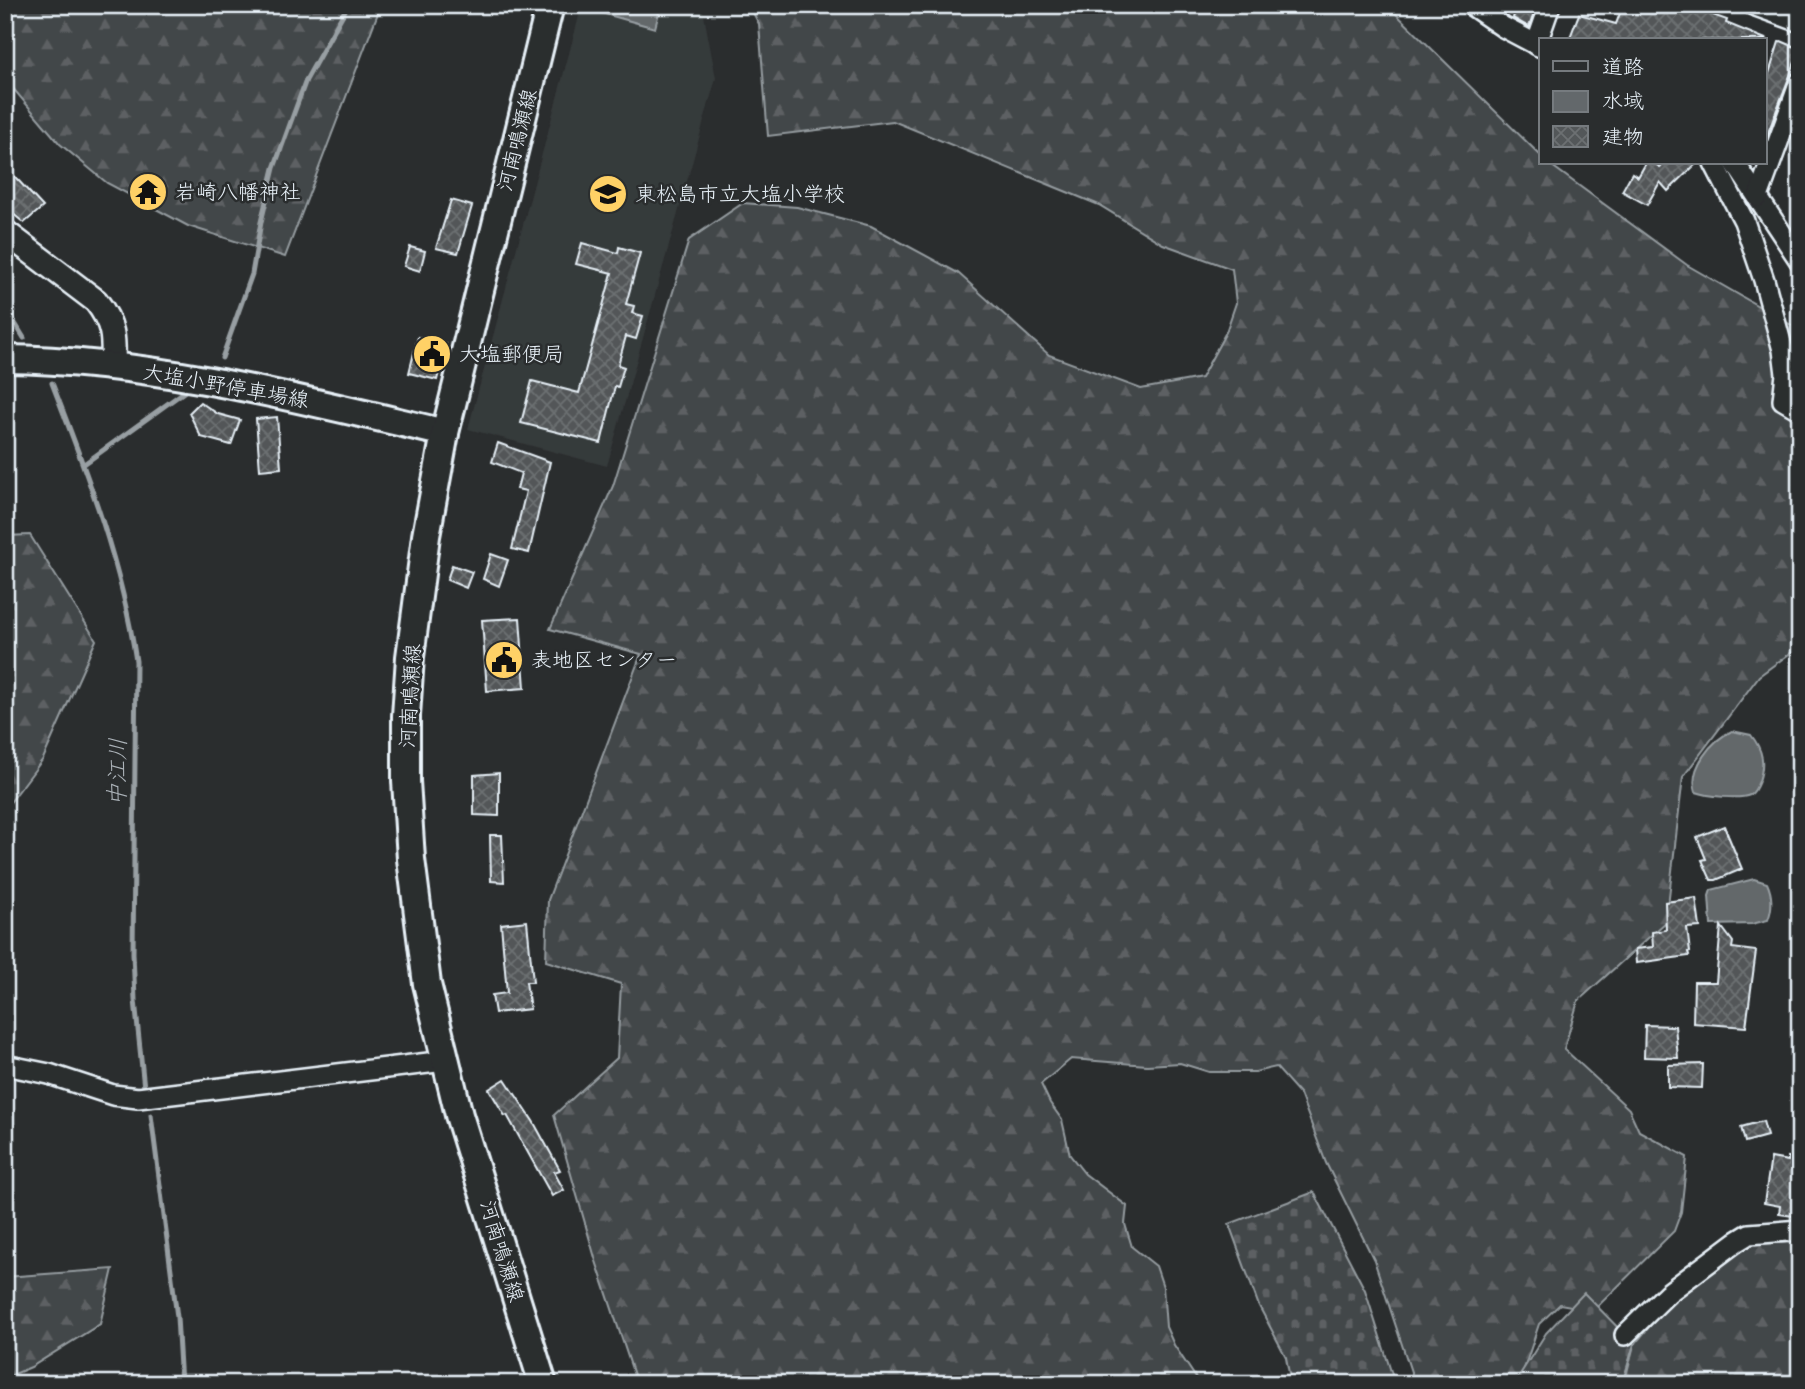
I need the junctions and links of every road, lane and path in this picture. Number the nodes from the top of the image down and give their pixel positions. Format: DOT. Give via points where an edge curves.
graph roads {
  1 [pos="550,5"];
  2 [pos="1471,5"];
  3 [pos="1550,5"];
  4 [pos="1754,5"];
  5 [pos="1800,22"];
  6 [pos="1541,38"];
  7 [pos="1539,46"];
  8 [pos="1800,82"];
  9 [pos="1715,164"];
  10 [pos="1736,164"];
  11 [pos="1758,197"];
  12 [pos="5,232"];
  13 [pos="1800,261"];
  14 [pos="5,359"];
  15 [pos="113,366"];
  16 [pos="1800,410"];
  17 [pos="444,433"];
  18 [pos="445,1061"];
  19 [pos="5,1065"];
  20 [pos="1800,1230"];
  21 [pos="1625,1335"];
  22 [pos="544,1384"];
  1 -- 17 [label="main road, 河南鳴瀬線"];
  2 -- 7 [label="street"];
  3 -- 6 [label="street"];
  4 -- 5 [label="street"];
  8 -- 11 [label="street"];
  9 -- 16 [label="street" via="1744,220 1764,279 1783,350 1783,400"];
  10 -- 11 [label="street"];
  11 -- 13 [label="street"];
  12 -- 15 [label="street" via="96,301 114,336"];
  14 -- 15 [label="main road, 大塩小野停車場線"];
  15 -- 17 [label="main road, 大塩小野停車場線" via="255,388"];
  17 -- 18 [label="main road, 河南鳴瀬線" via="410,657 406,781 427,984"];
  18 -- 19 [label="street" via="138,1098"];
  18 -- 22 [label="main road, 河南鳴瀬線"];
  20 -- 21 [label="street" via="1749,1234 1668,1293"];
}
